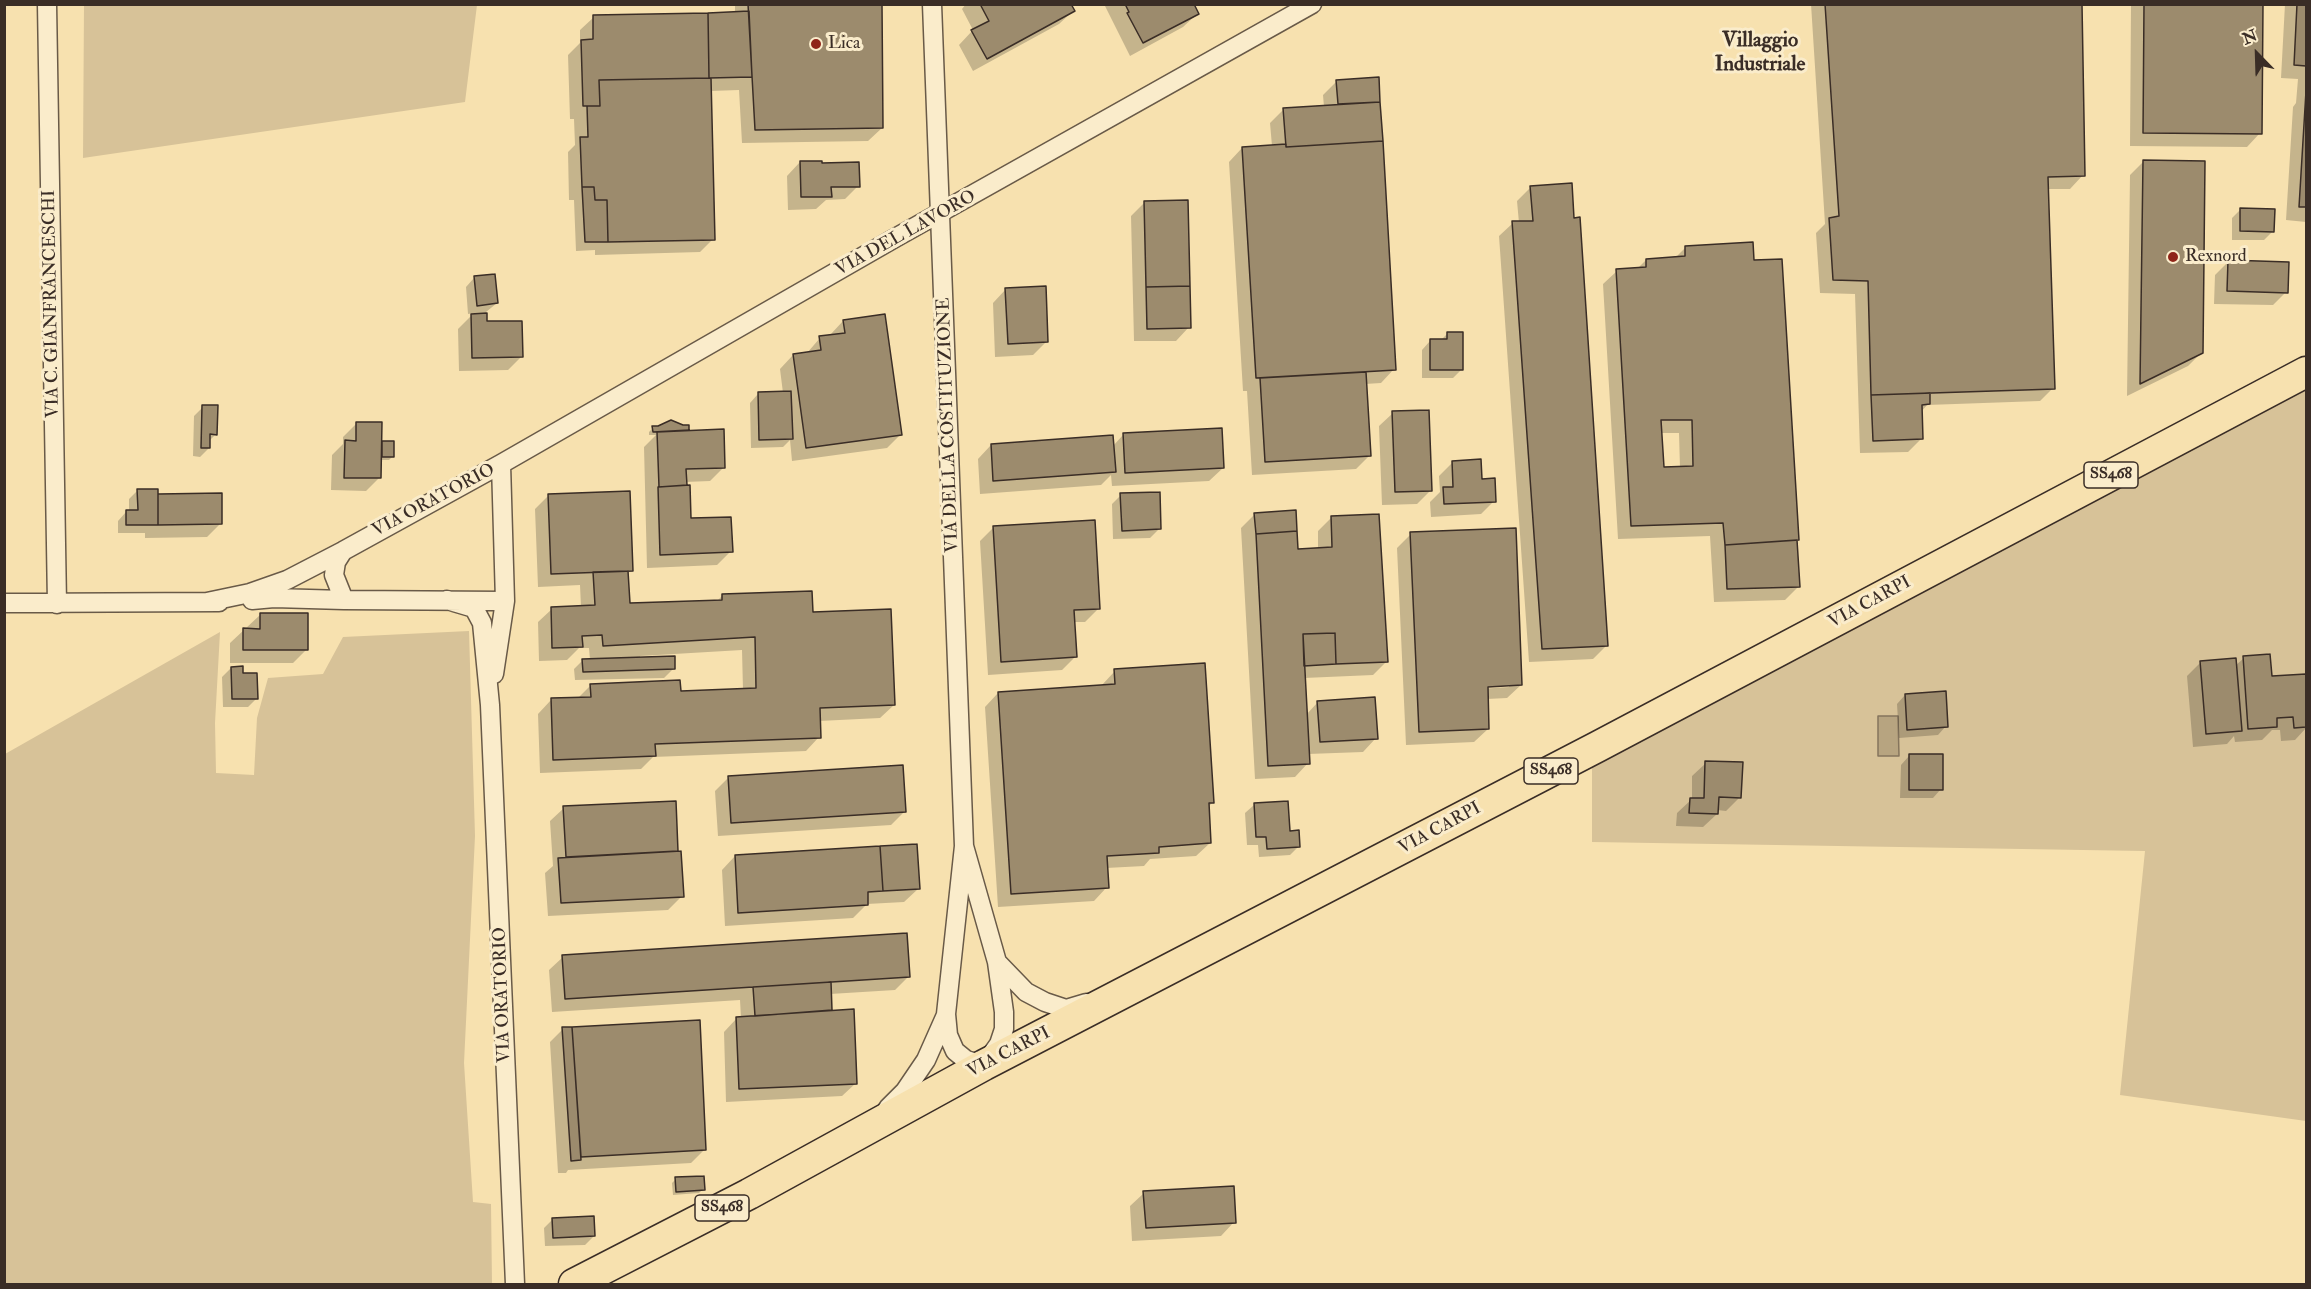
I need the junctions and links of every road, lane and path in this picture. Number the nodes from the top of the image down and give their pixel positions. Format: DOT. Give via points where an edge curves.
graph roads {
  1 [pos="47,4"];
  2 [pos="932,4"];
  3 [pos="1312,4"];
  4 [pos="941,214"];
  5 [pos="2307,372"];
  6 [pos="501,464"];
  7 [pos="343,551"];
  8 [pos="344,600"];
  9 [pos="447,600"];
  10 [pos="505,601"];
  11 [pos="207,602"];
  12 [pos="4,603"];
  13 [pos="57,604"];
  14 [pos="490,705"];
  15 [pos="964,846"];
  16 [pos="997,962"];
  17 [pos="1133,989"];
  18 [pos="946,1014"];
  19 [pos="984,1065"];
  20 [pos="869,1126"];
  21 [pos="515,1284"];
  22 [pos="574,1284"];
  1 -- 13 [label="street, VIA C. GIANFRANCESCHI"];
  2 -- 4 [label="street, VIA DELLA COSTITUZIONE"];
  3 -- 4 [label="street, VIA DEL LAVORO"];
  4 -- 6 [label="street, VIA DEL LAVORO"];
  4 -- 15 [label="street, VIA DELLA COSTITUZIONE"];
  5 -- 17 [label="main road, VIA CARPI / SS468"];
  6 -- 7 [label="street, VIA ORATORIO"];
  6 -- 10 [label="street, VIA ORATORIO"];
  7 -- 8 [label="street" via="336,561 334,575"];
  7 -- 11 [label="street, VIA ORATORIO" via="277,584"];
  8 -- 9 [label="street, VIA ORATORIO"];
  8 -- 11 [label="street, VIA ORATORIO" via="274,598"];
  9 -- 10 [label="street, VIA ORATORIO"];
  9 -- 14 [label="street, VIA ORATORIO" via="474,608 482,623"];
  10 -- 14 [label="street, VIA ORATORIO"];
  11 -- 13 [label="street, VIA ORATORIO"];
  12 -- 13 [label="street, VIA ORATORIO"];
  14 -- 21 [label="street, VIA ORATORIO"];
  15 -- 16 [label="street, VIA DELLA COSTITUZIONE"];
  15 -- 18 [label="street, VIA DELLA COSTITUZIONE"];
  16 -- 17 [label="street, VIA DELLA COSTITUZIONE" via="1026,992 1055,1007 1066,1009"];
  16 -- 19 [label="street, VIA DELLA COSTITUZIONE" via="1004,1029"];
  17 -- 19 [label="main road, VIA CARPI / SS468"];
  18 -- 19 [label="street, VIA DELLA COSTITUZIONE" via="948,1035 955,1051 966,1060"];
  18 -- 20 [label="street, VIA DELLA COSTITUZIONE" via="926,1060 905,1091"];
  19 -- 20 [label="main road, VIA CARPI / SS468"];
  20 -- 22 [label="main road, VIA CARPI / SS468" via="749,1194"];
}
